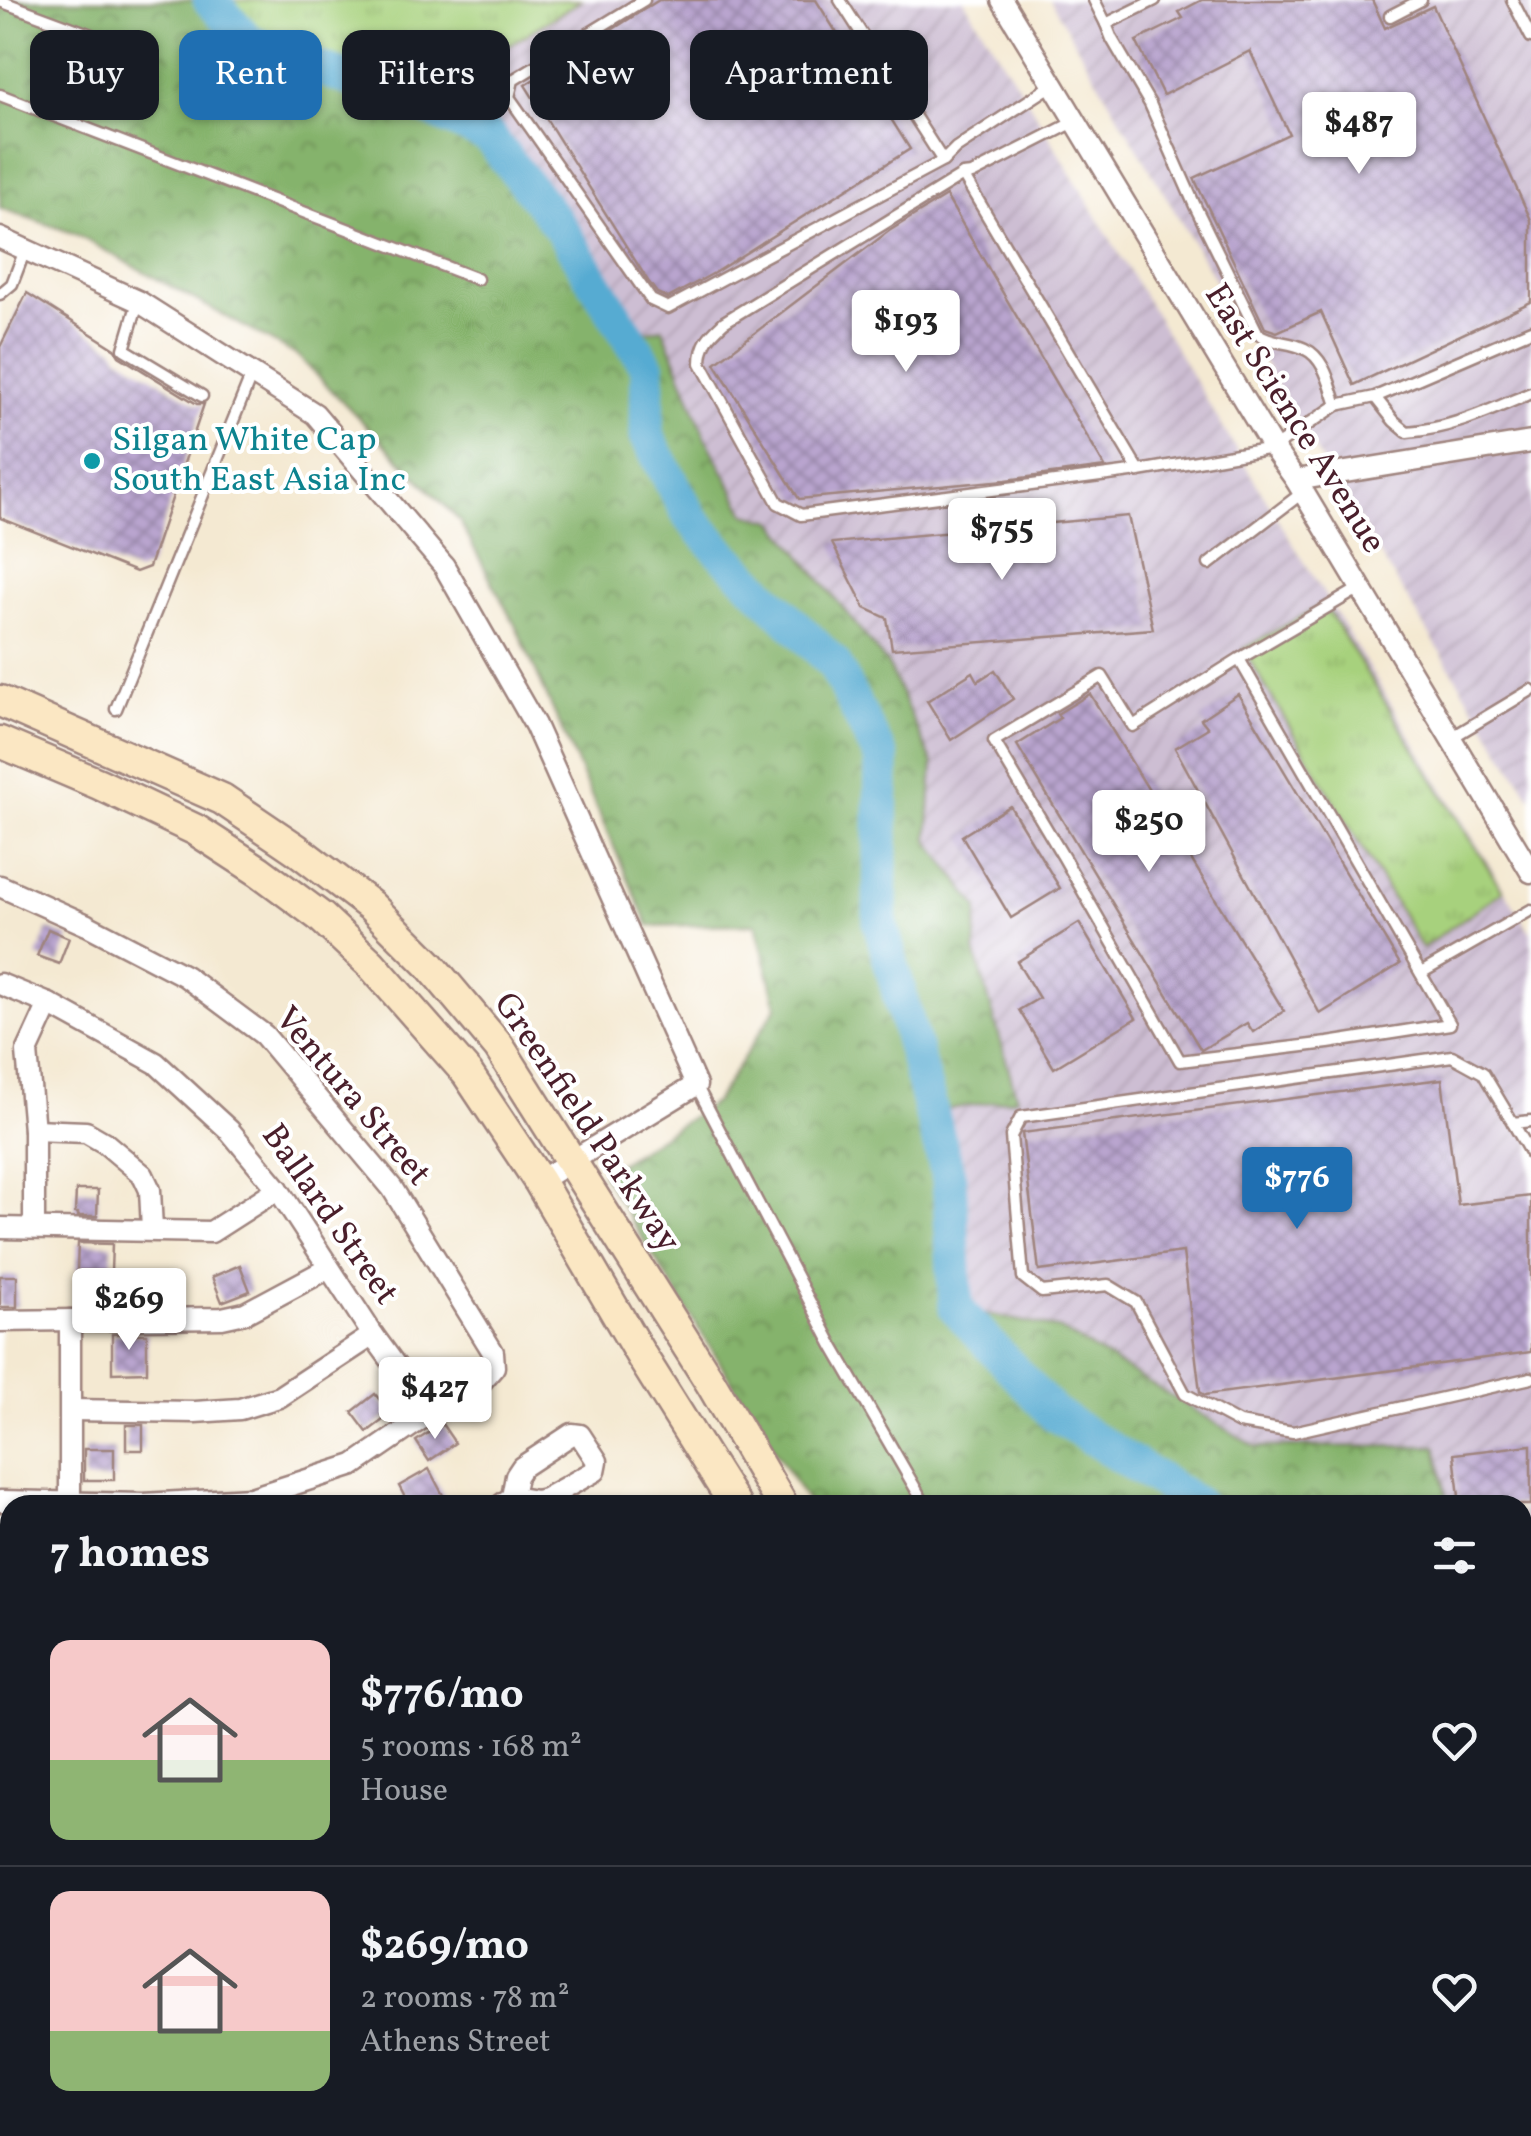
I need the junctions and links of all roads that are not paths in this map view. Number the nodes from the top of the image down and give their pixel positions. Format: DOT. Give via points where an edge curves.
graph roads {
  1 [pos="644,0"];
  2 [pos="840,0"];
  3 [pos="1002,0"];
  4 [pos="1094,0"];
  5 [pos="1155,0"];
  6 [pos="1421,0"];
  7 [pos="1512,0"];
  8 [pos="0,1"];
  9 [pos="1390,16"];
  10 [pos="1106,24"];
  11 [pos="78,30"];
  12 [pos="1531,37"];
  13 [pos="1054,84"];
  14 [pos="0,95"];
  15 [pos="1074,122"];
  16 [pos="943,162"];
  17 [pos="963,175"];
  18 [pos="0,238"];
  19 [pos="26,250"];
  20 [pos="477,279"];
  21 [pos="0,294"];
  22 [pos="138,302"];
  23 [pos="1531,330"];
  24 [pos="252,374"];
  25 [pos="1530,393"];
  26 [pos="202,396"];
  27 [pos="1375,398"];
  28 [pos="1337,405"];
  29 [pos="1531,442"];
  30 [pos="1273,448"];
  31 [pos="1139,471"];
  32 [pos="1299,486"];
  33 [pos="1209,564"];
  34 [pos="1360,588"];
  35 [pos="1239,659"];
  36 [pos="1531,690"];
  37 [pos="0,701"];
  38 [pos="116,709"];
  39 [pos="1451,738"];
  40 [pos="0,742"];
  41 [pos="1531,872"];
  42 [pos="0,886"];
  43 [pos="1531,910"];
  44 [pos="1420,972"];
  45 [pos="0,984"];
  46 [pos="49,1004"];
  47 [pos="696,1085"];
  48 [pos="1531,1121"];
  49 [pos="1513,1123"];
  50 [pos="34,1130"];
  51 [pos="1531,1154"];
  52 [pos="571,1162"];
  53 [pos="539,1181"];
  54 [pos="278,1189"];
  55 [pos="34,1227"];
  56 [pos="0,1228"];
  57 [pos="152,1229"];
  58 [pos="330,1268"];
  59 [pos="0,1320"];
  60 [pos="70,1320"];
  61 [pos="374,1335"];
  62 [pos="1531,1378"];
  63 [pos="71,1410"];
  64 [pos="430,1413"];
  65 [pos="70,1495"];
  66 [pos="260,1495"];
  67 [pos="729,1495"];
  68 [pos="776,1495"];
  69 [pos="919,1495"];
  1 -- 16 [label="lane" via="514,80 509,97 651,300 668,308"];
  2 -- 16 [label="lane"];
  3 -- 13 [label="street, East Science Avenue"];
  4 -- 10 [label="lane"];
  5 -- 10 [label="lane"];
  6 -- 9 [label="lane"];
  7 -- 12 [label="lane"];
  8 -- 11 [label="lane"];
  10 -- 28 [label="lane" via="1258,334 1320,360"];
  13 -- 15 [label="street, East Science Avenue"];
  13 -- 16 [label="lane"];
  14 -- 20 [label="lane"];
  15 -- 17 [label="lane"];
  15 -- 30 [label="street, East Science Avenue"];
  17 -- 31 [label="lane"];
  17 -- 31 [label="lane" via="708,336 701,363 778,503 801,515"];
  18 -- 19 [label="street"];
  19 -- 21 [label="lane" via="12,284"];
  19 -- 22 [label="street"];
  22 -- 24 [label="street"];
  22 -- 26 [label="lane" via="124,349"];
  23 -- 27 [label="lane"];
  24 -- 38 [label="lane"];
  24 -- 47 [label="street" via="315,414 444,566 534,725"];
  25 -- 27 [label="lane" via="1452,425 1407,432"];
  27 -- 28 [label="lane"];
  28 -- 30 [label="lane"];
  29 -- 32 [label="street"];
  30 -- 31 [label="lane"];
  30 -- 32 [label="street, East Science Avenue"];
  32 -- 33 [label="lane"];
  32 -- 34 [label="street, East Science Avenue"];
  34 -- 35 [label="lane"];
  34 -- 39 [label="street, East Science Avenue"];
  35 -- 44 [label="lane"];
  35 -- 44 [label="lane" via="1133,726 1102,676 994,741 1180,1061 1450,1024"];
  36 -- 39 [label="lane"];
  37 -- 52 [label="main road, Greenfield Parkway" via="222,799 371,906 499,1047"];
  39 -- 41 [label="street, East Science Avenue"];
  40 -- 53 [label="main road, Greenfield Parkway" via="196,830 321,917 468,1073"];
  42 -- 64 [label="street, Ventura Street" via="185,976 264,1035 335,1117 392,1188 494,1352 494,1367 480,1383"];
  43 -- 44 [label="lane"];
  45 -- 46 [label="street, Ballard Street"];
  46 -- 50 [label="street" via="26,1052"];
  46 -- 54 [label="street, Ballard Street" via="156,1064 229,1130"];
  47 -- 52 [label="street"];
  47 -- 69 [label="lane"];
  48 -- 49 [label="lane"];
  49 -- 51 [label="lane"];
  49 -- 62 [label="lane" via="1483,1073 1452,1056 1021,1117 1011,1136 1024,1277 1042,1292 1108,1285 1136,1302 1186,1394 1239,1423 1293,1432"];
  50 -- 55 [label="street"];
  50 -- 57 [label="street" via="86,1132 105,1142 143,1174"];
  52 -- 53 [label="street"];
  52 -- 68 [label="main road, Greenfield Parkway"];
  53 -- 67 [label="main road, Greenfield Parkway"];
  54 -- 57 [label="street" via="211,1232"];
  54 -- 58 [label="street, Ballard Street"];
  55 -- 56 [label="street"];
  55 -- 57 [label="street"];
  58 -- 60 [label="street" via="245,1313 222,1318"];
  58 -- 61 [label="street, Ballard Street"];
  59 -- 60 [label="street"];
  60 -- 63 [label="street"];
  61 -- 63 [label="street" via="279,1398 240,1410"];
  61 -- 64 [label="street, Ballard Street"];
  63 -- 65 [label="street"];
  64 -- 66 [label="street" via="354,1464"];
}
